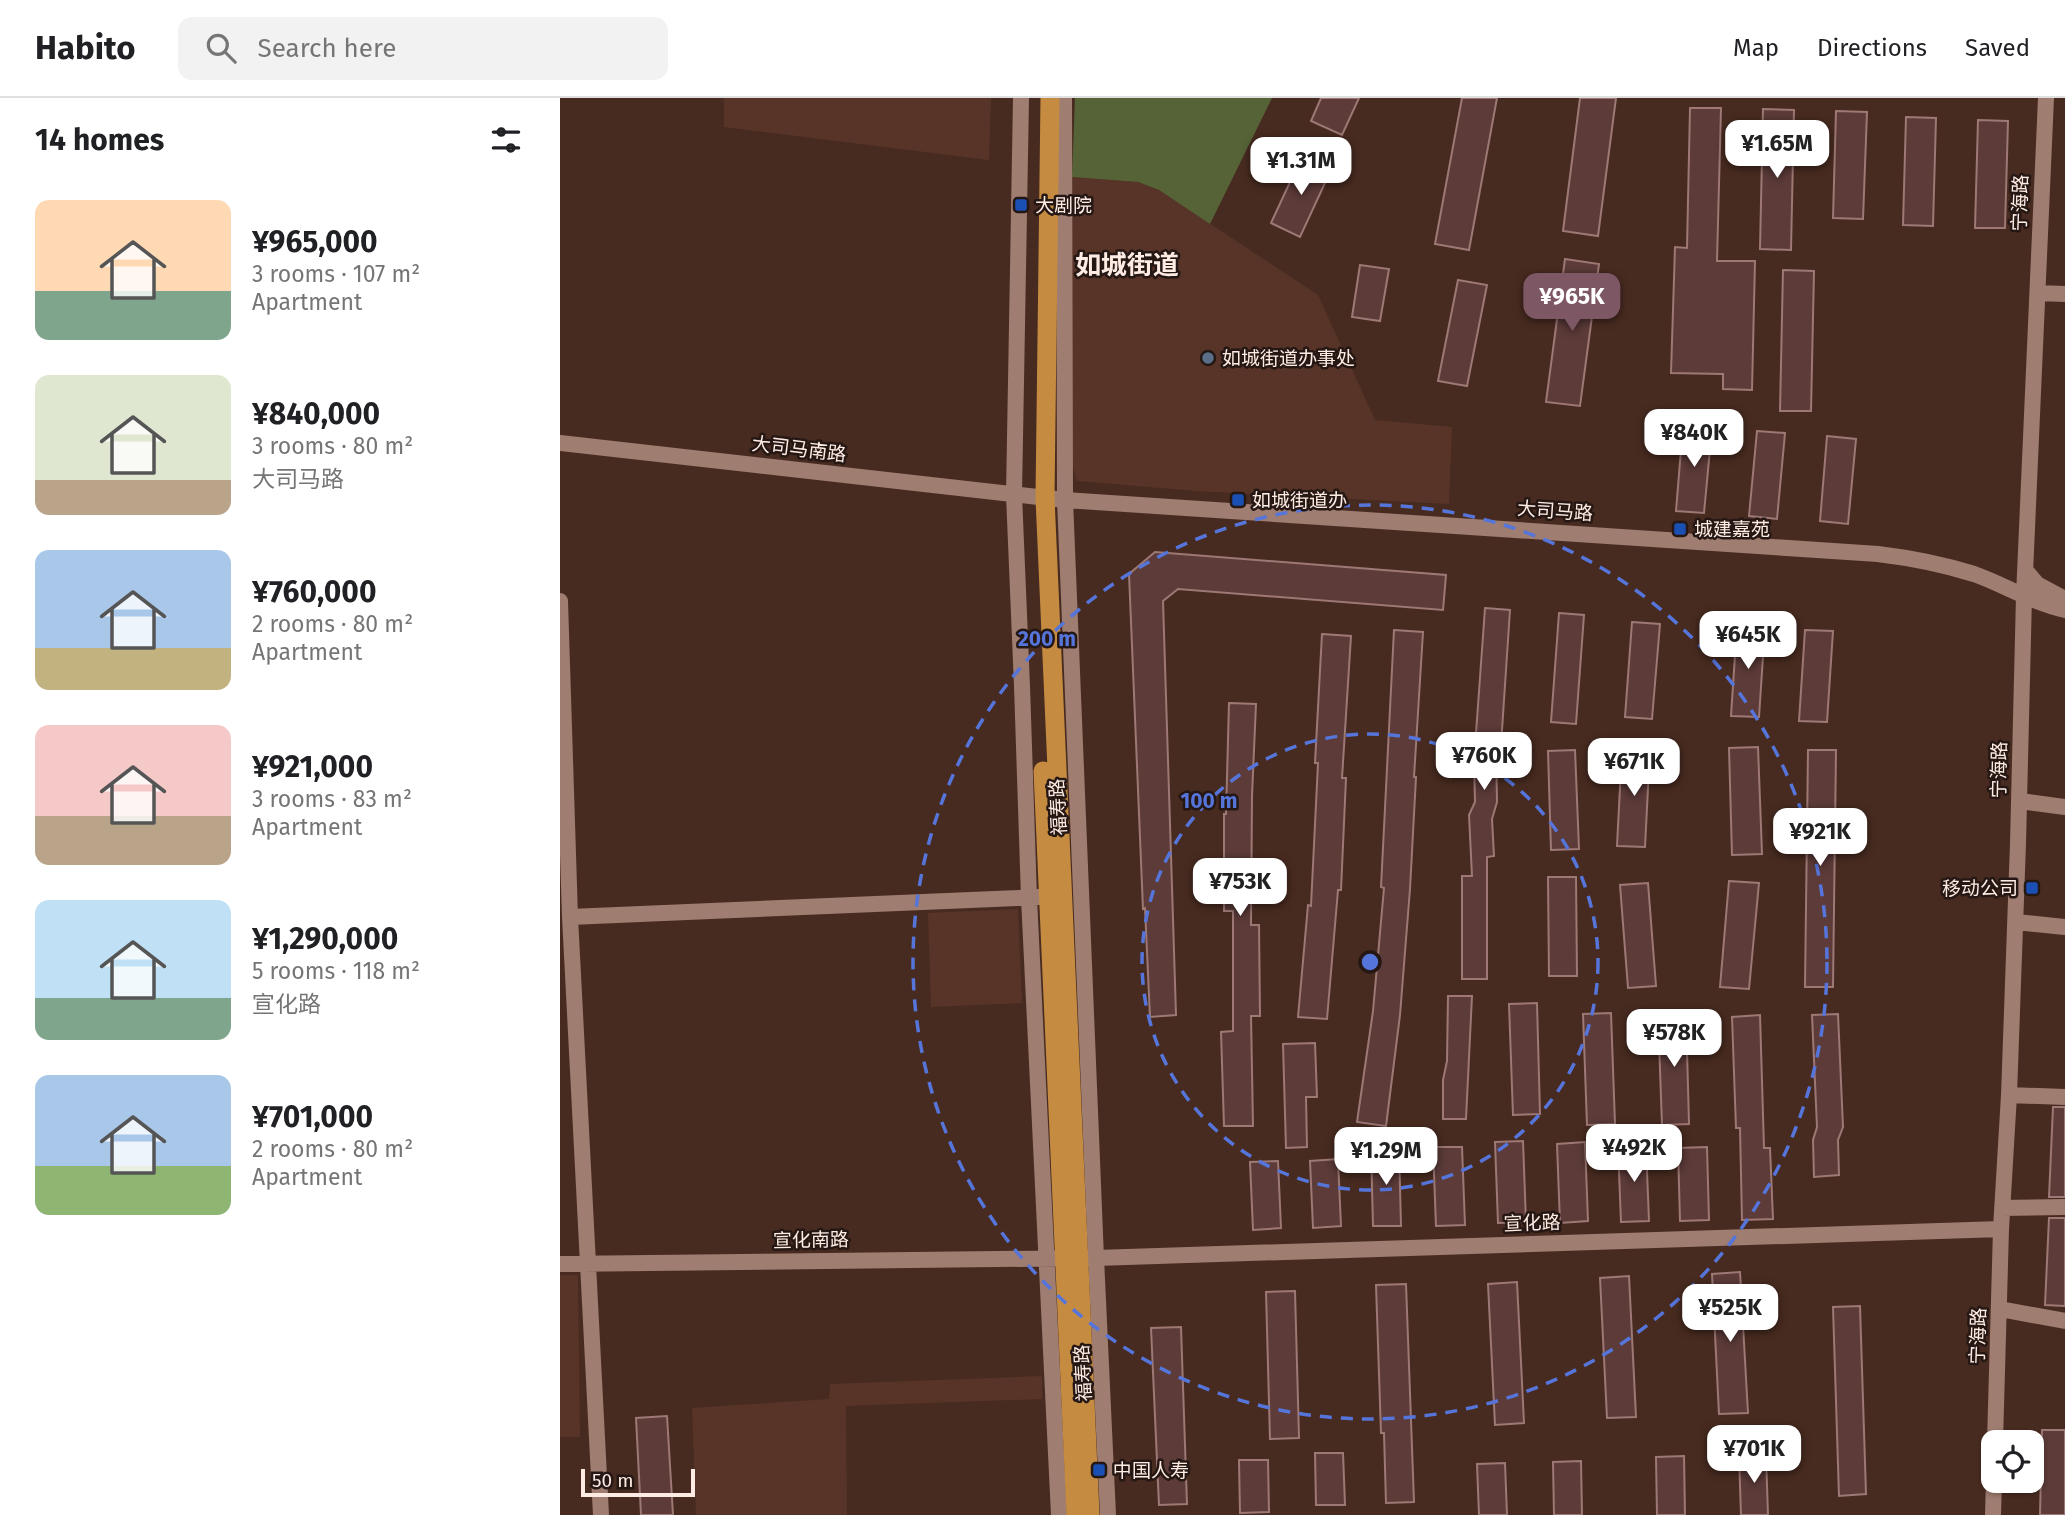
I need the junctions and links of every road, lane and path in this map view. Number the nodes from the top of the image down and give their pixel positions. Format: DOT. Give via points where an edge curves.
graph roads {
  1 [pos="1021,98"];
  2 [pos="1037,98"];
  3 [pos="1050,98"];
  4 [pos="1064,98"];
  5 [pos="2046,98"];
  6 [pos="2038,293"];
  7 [pos="2065,294"];
  8 [pos="560,443"];
  9 [pos="1030,496"];
  10 [pos="1065,500"];
  11 [pos="2026,571"];
  12 [pos="2024,596"];
  13 [pos="2065,599"];
  14 [pos="560,601"];
  15 [pos="2065,610"];
  16 [pos="2020,801"];
  17 [pos="2065,807"];
  18 [pos="1039,897"];
  19 [pos="570,917"];
  20 [pos="2015,922"];
  21 [pos="2065,927"];
  22 [pos="2009,1095"];
  23 [pos="2065,1097"];
  24 [pos="2003,1208"];
  25 [pos="2065,1208"];
  26 [pos="2001,1229"];
  27 [pos="1071,1258"];
  28 [pos="587,1264"];
  29 [pos="560,1265"];
  30 [pos="2000,1310"];
  31 [pos="2065,1321"];
  32 [pos="1995,1430"];
  33 [pos="1994,1493"];
  34 [pos="601,1515"];
  35 [pos="1059,1515"];
  36 [pos="1076,1515"];
  37 [pos="1090,1515"];
  38 [pos="1108,1515"];
  39 [pos="1993,1515"];
  1 -- 9 [label="street"];
  2 -- 9 [label="main road, 福寿路"];
  3 -- 9 [label="main road, 福寿路"];
  4 -- 10 [label="street"];
  5 -- 6 [label="street, 宁海路"];
  6 -- 7 [label="street"];
  6 -- 11 [label="street, 宁海路"];
  8 -- 9 [label="street, 大司马南路"];
  9 -- 10 [label="street, 大司马路"];
  9 -- 18 [label="main road, 福寿路"];
  9 -- 27 [label="main road, 福寿路"];
  10 -- 12 [label="street, 大司马路" via="1878,554 1925,560"];
  10 -- 27 [label="street"];
  11 -- 12 [label="street, 宁海路"];
  11 -- 13 [label="street" via="2037,584"];
  12 -- 15 [label="street, 大司马路"];
  12 -- 16 [label="street, 宁海路"];
  14 -- 19 [label="street"];
  16 -- 17 [label="street"];
  16 -- 20 [label="street, 宁海路"];
  18 -- 19 [label="street"];
  18 -- 27 [label="main road, 福寿路"];
  19 -- 28 [label="street"];
  20 -- 21 [label="street"];
  20 -- 22 [label="street, 宁海路"];
  22 -- 23 [label="street"];
  22 -- 24 [label="street, 宁海路"];
  24 -- 25 [label="street"];
  24 -- 26 [label="street, 宁海路"];
  26 -- 27 [label="street, 宣化路"];
  26 -- 30 [label="street, 宁海路"];
  27 -- 28 [label="street, 宣化南路"];
  27 -- 35 [label="street"];
  27 -- 36 [label="main road, 福寿路"];
  27 -- 37 [label="main road, 福寿路"];
  27 -- 38 [label="street"];
  28 -- 29 [label="street, 宣化南路"];
  28 -- 34 [label="street"];
  30 -- 31 [label="street"];
  30 -- 32 [label="street, 宁海路"];
  33 -- 39 [label="street"];
}
